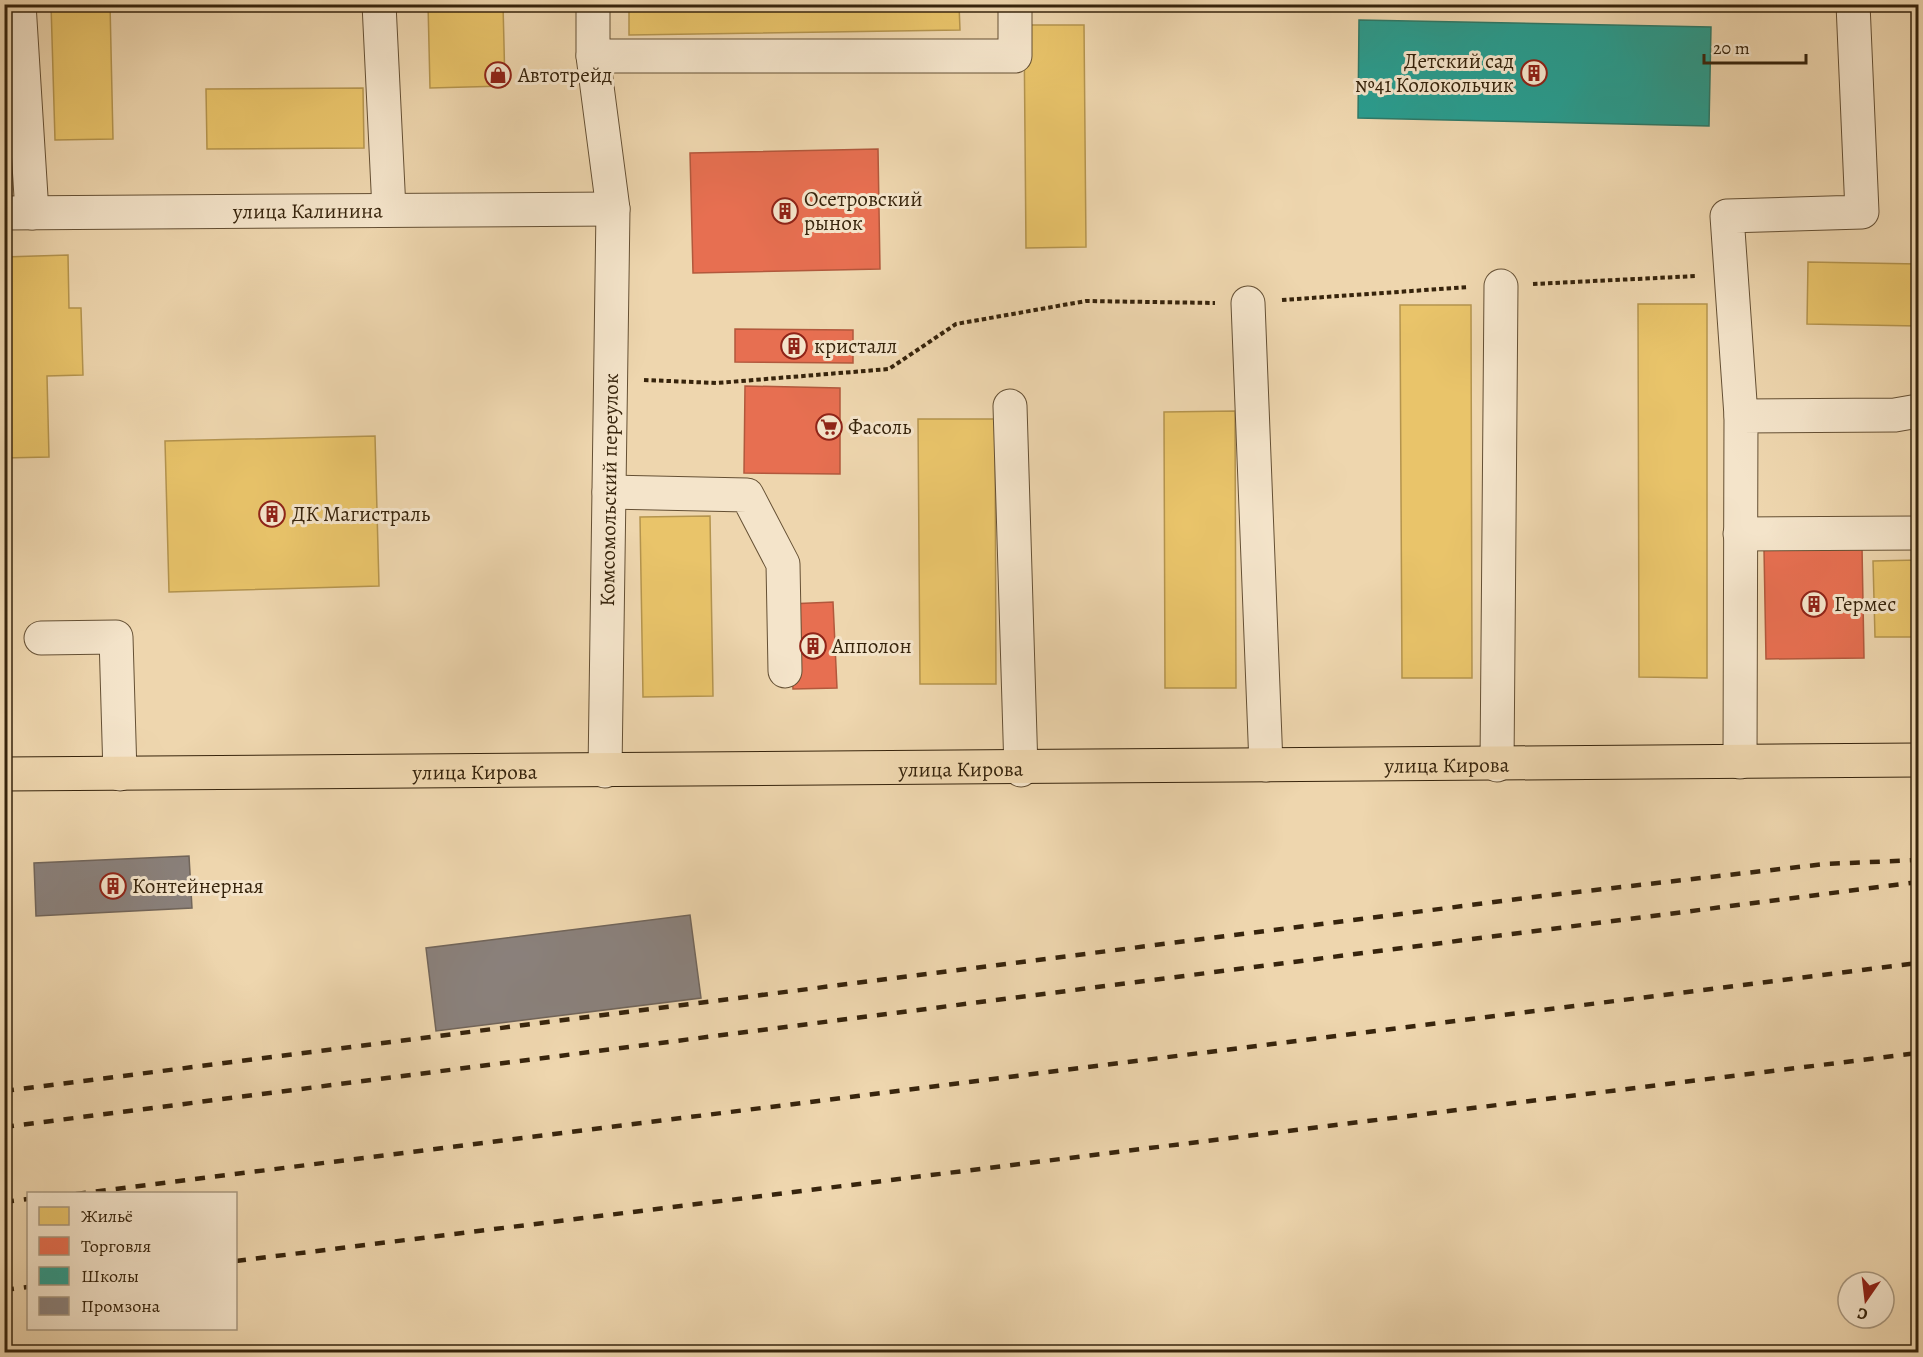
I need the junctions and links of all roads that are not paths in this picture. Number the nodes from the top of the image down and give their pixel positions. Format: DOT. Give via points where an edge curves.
graph roads {
  1 [pos="379,4"];
  2 [pos="593,4"];
  3 [pos="1014,4"];
  4 [pos="1853,4"];
  5 [pos="14,6"];
  6 [pos="593,56"];
  7 [pos="613,209"];
  8 [pos="389,210"];
  9 [pos="18,213"];
  10 [pos="1501,286"];
  11 [pos="1248,303"];
  12 [pos="1010,406"];
  13 [pos="1918,411"];
  14 [pos="1741,416"];
  15 [pos="609,492"];
  16 [pos="1918,533"];
  17 [pos="1740,534"];
  18 [pos="41,638"];
  19 [pos="785,670"];
  20 [pos="1918,760"];
  21 [pos="1740,762"];
  22 [pos="1266,765"];
  23 [pos="1497,765"];
  24 [pos="1021,770"];
  25 [pos="605,771"];
  26 [pos="4,774"];
  27 [pos="120,774"];
  1 -- 8 [label="street"];
  2 -- 6 [label="street, Комсомольский переулок"];
  3 -- 6 [label="street" via="1015,56"];
  4 -- 14 [label="street" via="1862,212 1727,216"];
  5 -- 9 [label="street"];
  6 -- 7 [label="street, Комсомольский переулок"];
  7 -- 8 [label="street, улица Калинина"];
  7 -- 15 [label="street, Комсомольский переулок"];
  8 -- 9 [label="street, улица Калинина"];
  10 -- 23 [label="street"];
  11 -- 22 [label="street"];
  12 -- 24 [label="street"];
  13 -- 14 [label="street" via="1894,415"];
  14 -- 17 [label="street"];
  15 -- 19 [label="street" via="747,495 783,564"];
  15 -- 25 [label="street, Комсомольский переулок"];
  16 -- 17 [label="street"];
  17 -- 21 [label="street"];
  18 -- 27 [label="street" via="116,636"];
  20 -- 21 [label="main road, улица Кирова"];
  21 -- 23 [label="main road, улица Кирова"];
  22 -- 23 [label="main road, улица Кирова"];
  22 -- 24 [label="main road, улица Кирова"];
  24 -- 25 [label="main road, улица Кирова"];
  25 -- 27 [label="main road, улица Кирова"];
  26 -- 27 [label="main road, улица Кирова"];
}
